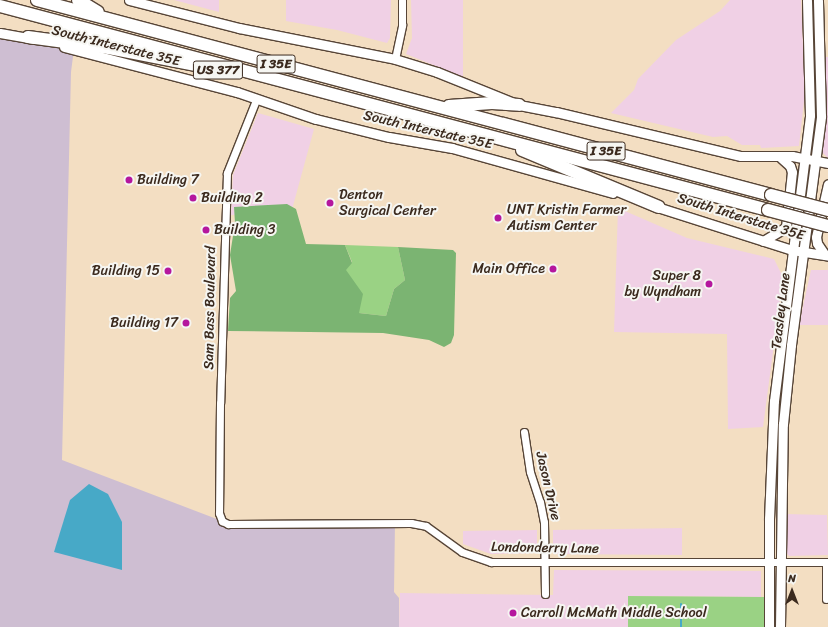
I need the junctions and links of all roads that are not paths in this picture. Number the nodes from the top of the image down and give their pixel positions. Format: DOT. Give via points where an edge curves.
graph roads {
  1 [pos="37,0"];
  2 [pos="78,0"];
  3 [pos="129,0"];
  4 [pos="402,0"];
  5 [pos="807,0"];
  6 [pos="818,0"];
  7 [pos="0,6"];
  8 [pos="111,20"];
  9 [pos="0,33"];
  10 [pos="24,37"];
  11 [pos="394,59"];
  12 [pos="810,66"];
  13 [pos="820,66"];
  14 [pos="270,76"];
  15 [pos="256,100"];
  16 [pos="519,106"];
  17 [pos="441,107"];
  18 [pos="504,140"];
  19 [pos="781,158"];
  20 [pos="805,159"];
  21 [pos="816,160"];
  22 [pos="828,163"];
  23 [pos="828,184"];
  24 [pos="659,207"];
  25 [pos="828,210"];
  26 [pos="828,226"];
  27 [pos="764,240"];
  28 [pos="792,250"];
  29 [pos="802,252"];
  30 [pos="827,256"];
  31 [pos="772,423"];
  32 [pos="783,424"];
  33 [pos="524,432"];
  34 [pos="224,522"];
  35 [pos="546,562"];
  36 [pos="780,562"];
  37 [pos="827,562"];
  38 [pos="769,563"];
  39 [pos="545,594"];
  40 [pos="826,599"];
  41 [pos="769,627"];
  42 [pos="780,627"];
  1 -- 8 [label="highway, I 35E"];
  2 -- 8 [label="highway"];
  3 -- 11 [label="main road" via="239,28"];
  4 -- 11 [label="street" via="402,24"];
  5 -- 12 [label="main road, Teasley Lane"];
  6 -- 13 [label="main road, Teasley Lane"];
  7 -- 14 [label="highway, I 35E"];
  8 -- 17 [label="highway, I 35E"];
  9 -- 10 [label="main road, South Interstate 35E"];
  10 -- 14 [label="highway, US 377" via="71,42 224,71"];
  10 -- 15 [label="main road, South Interstate 35E" via="237,92"];
  11 -- 16 [label="main road" via="436,72"];
  12 -- 13 [label="main road"];
  12 -- 20 [label="main road, Teasley Lane" via="810,115"];
  13 -- 21 [label="main road, Teasley Lane" via="821,105"];
  14 -- 18 [label="highway, I 35E"];
  15 -- 24 [label="main road, South Interstate 35E" via="316,119 475,154"];
  15 -- 34 [label="street, Sam Bass Boulevard" via="227,174 219,513"];
  16 -- 17 [label="highway" via="492,103"];
  16 -- 19 [label="main road" via="556,112 741,156"];
  17 -- 25 [label="highway, I 35E, bridge"];
  18 -- 24 [label="highway" via="540,159"];
  18 -- 26 [label="highway, I 35E, bridge"];
  19 -- 20 [label="main road"];
  19 -- 27 [label="main road" via="790,166 792,172 786,227"];
  20 -- 21 [label="main road"];
  20 -- 28 [label="main road, Teasley Lane"];
  21 -- 22 [label="main road"];
  21 -- 29 [label="main road, Teasley Lane"];
  23 -- 30 [label="main road" via="816,237 817,243"];
  24 -- 27 [label="main road, South Interstate 35E"];
  27 -- 28 [label="main road, South Interstate 35E"];
  28 -- 29 [label="main road, South Interstate 35E"];
  28 -- 31 [label="main road, Teasley Lane"];
  29 -- 30 [label="main road, South Interstate 35E"];
  29 -- 32 [label="main road, Teasley Lane"];
  31 -- 32 [label="main road"];
  31 -- 38 [label="main road, Teasley Lane"];
  32 -- 36 [label="main road, Teasley Lane"];
  33 -- 35 [label="street, Jason Drive" via="530,472 544,522"];
  34 -- 35 [label="street, Londonderry Lane" via="411,523 426,526 462,552 476,558 491,562"];
  35 -- 38 [label="street, Londonderry Lane"];
  35 -- 39 [label="street, Jason Drive"];
  36 -- 37 [label="street, Londonderry Lane"];
  36 -- 38 [label="street, Londonderry Lane"];
  36 -- 42 [label="main road, Teasley Lane"];
  37 -- 40 [label="street"];
  38 -- 41 [label="main road, Teasley Lane"];
}
